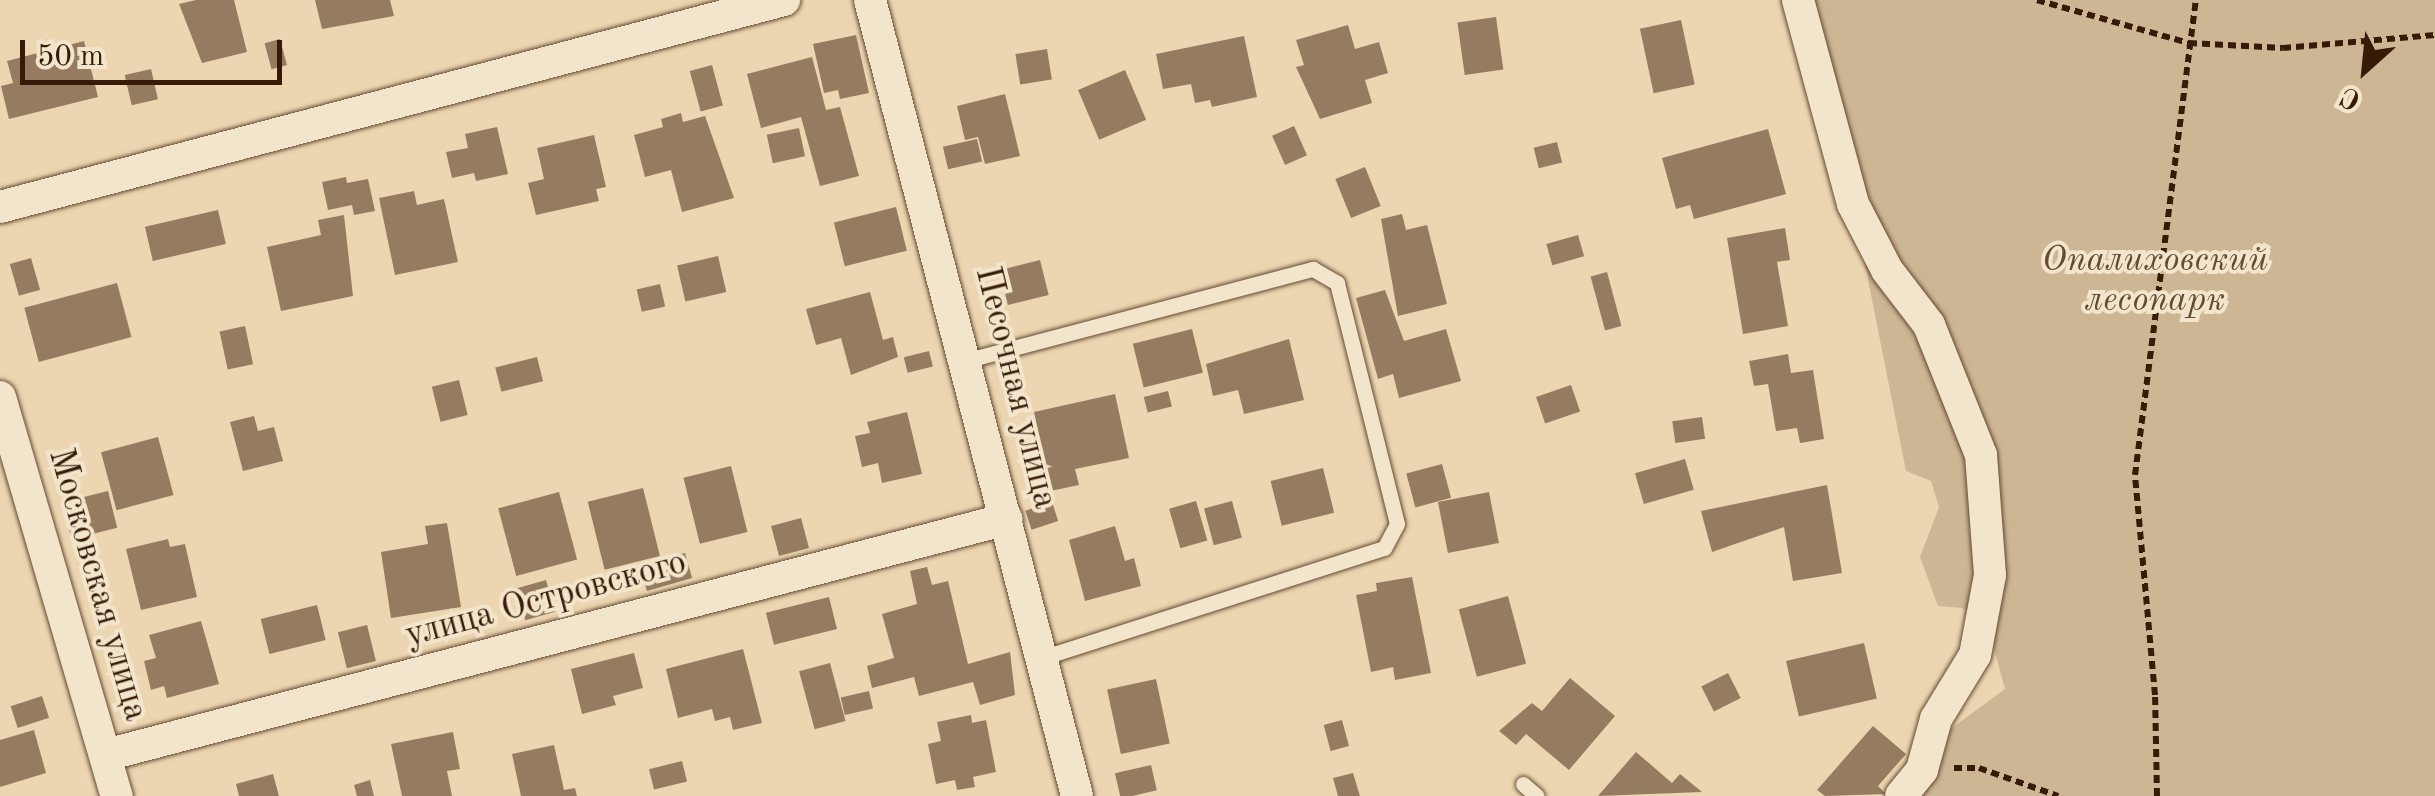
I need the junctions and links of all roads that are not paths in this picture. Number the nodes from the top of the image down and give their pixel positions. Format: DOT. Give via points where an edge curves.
graph roads {
  1 [pos="784,0"];
  2 [pos="870,0"];
  3 [pos="1798,0"];
  4 [pos="0,207"];
  5 [pos="968,360"];
  6 [pos="0,398"];
  7 [pos="1007,519"];
  8 [pos="1044,657"];
  9 [pos="106,755"];
  10 [pos="1522,784"];
  11 [pos="117,796"];
  12 [pos="1078,796"];
  13 [pos="1536,796"];
  14 [pos="1901,796"];
  1 -- 4 [label="street"];
  2 -- 5 [label="street, Песочная улица"];
  3 -- 14 [label="street" via="1853,204 1887,270 1928,325 1981,454 1990,575 1975,655 1936,719 1922,770"];
  5 -- 7 [label="street, Песочная улица"];
  5 -- 8 [label="lane" via="1314,269 1337,283 1397,524 1384,548"];
  6 -- 9 [label="street, Московская улица"];
  7 -- 8 [label="street, Песочная улица"];
  7 -- 9 [label="street, улица Островского"];
  8 -- 12 [label="street, Песочная улица"];
  9 -- 11 [label="street, Московская улица"];
  10 -- 13 [label="lane"];
}
